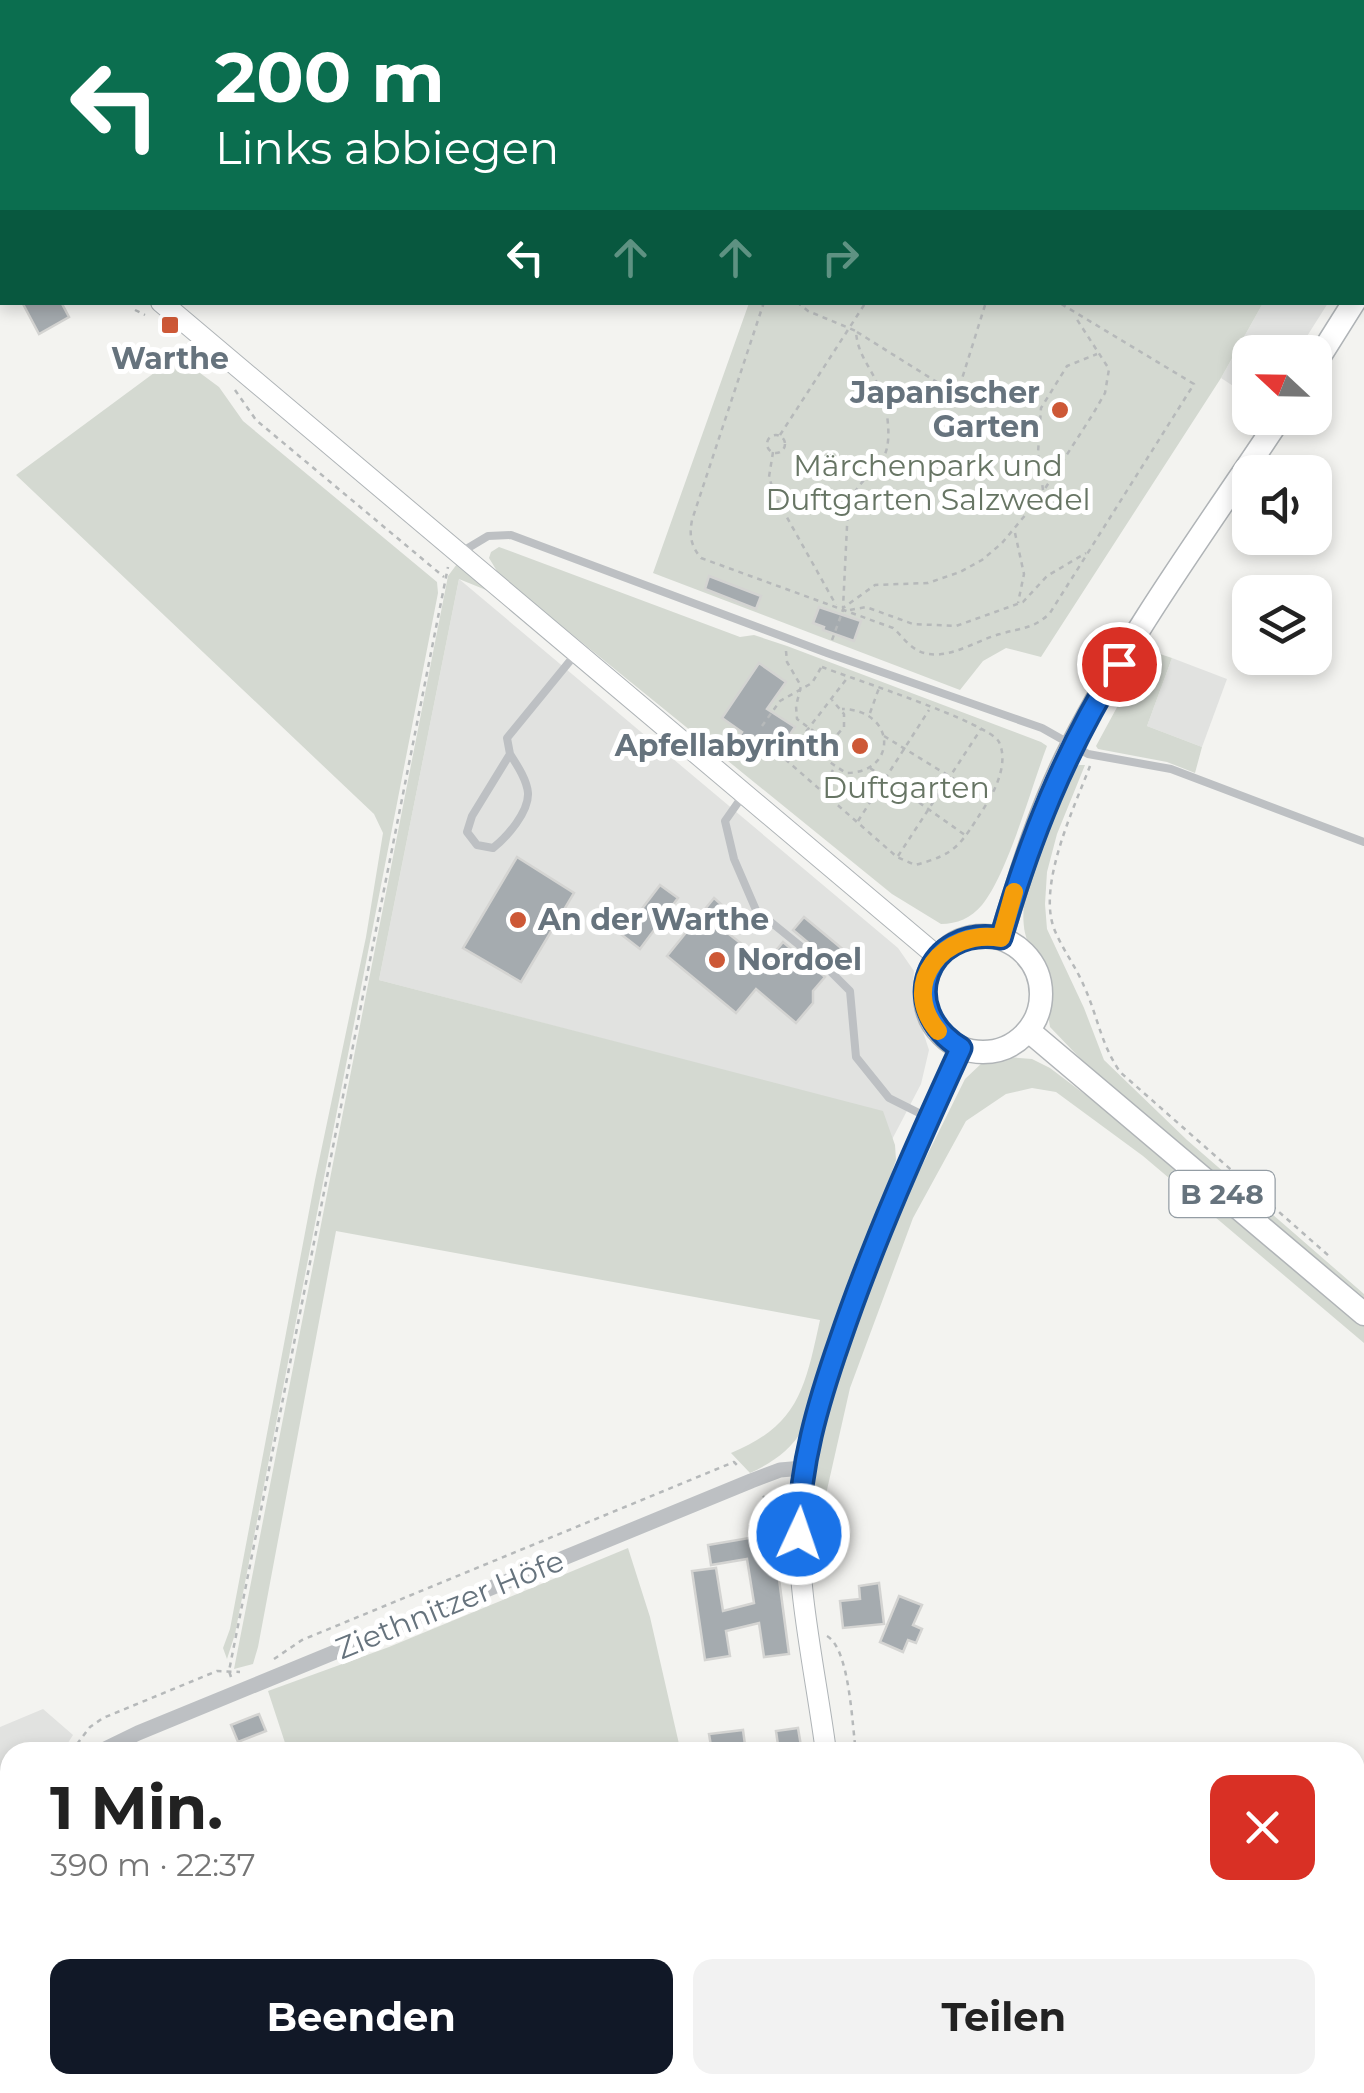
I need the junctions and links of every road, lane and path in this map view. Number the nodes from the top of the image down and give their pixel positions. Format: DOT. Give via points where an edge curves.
graph roads {
  1 [pos="166,305"];
  2 [pos="763,305"];
  3 [pos="801,305"];
  4 [pos="864,305"];
  5 [pos="985,305"];
  6 [pos="1062,305"];
  7 [pos="1352,305"];
  8 [pos="1073,314"];
  9 [pos="850,326"];
  10 [pos="856,331"];
  11 [pos="1332,337"];
  12 [pos="1099,354"];
  13 [pos="238,398"];
  14 [pos="1269,435"];
  15 [pos="780,436"];
  16 [pos="773,452"];
  17 [pos="1043,491"];
  18 [pos="1014,530"];
  19 [pos="1088,552"];
  20 [pos="459,553"];
  21 [pos="445,578"];
  22 [pos="1018,604"];
  23 [pos="837,606"];
  24 [pos="846,609"];
  25 [pos="789,638"];
  26 [pos="577,651"];
  27 [pos="827,653"];
  28 [pos="822,667"];
  29 [pos="848,677"];
  30 [pos="879,688"];
  31 [pos="800,692"];
  32 [pos="831,699"];
  33 [pos="931,708"];
  34 [pos="842,709"];
  35 [pos="870,714"];
  36 [pos="762,726"];
  37 [pos="808,728"];
  38 [pos="982,728"];
  39 [pos="818,736"];
  40 [pos="884,736"];
  41 [pos="1072,746"];
  42 [pos="905,749"];
  43 [pos="510,754"];
  44 [pos="1094,756"];
  45 [pos="834,768"];
  46 [pos="870,768"];
  47 [pos="949,777"];
  48 [pos="886,779"];
  49 [pos="820,790"];
  50 [pos="744,794"];
  51 [pos="989,801"];
  52 [pos="928,809"];
  53 [pos="857,822"];
  54 [pos="966,836"];
  55 [pos="1364,842"];
  56 [pos="897,857"];
  57 [pos="1001,938"];
  58 [pos="938,957"];
  59 [pos="1028,1032"];
  60 [pos="961,1048"];
  61 [pos="930,1118"];
  62 [pos="1338,1264"];
  63 [pos="1364,1314"];
  64 [pos="803,1468"];
  65 [pos="750,1481"];
  66 [pos="810,1633"];
  67 [pos="274,1659"];
  68 [pos="229,1671"];
  69 [pos="243,1673"];
  70 [pos="237,1692"];
  71 [pos="80,1742"];
  72 [pos="120,1742"];
  73 [pos="825,1742"];
  74 [pos="855,1742"];
  1 -- 20 [label="main road"];
  2 -- 23 [label="path" via="690,535 701,558"];
  3 -- 9 [label="path"];
  4 -- 9 [label="path"];
  5 -- 10 [label="path" via="955,390"];
  6 -- 8 [label="path"];
  7 -- 11 [label="main road"];
  8 -- 12 [label="path"];
  8 -- 19 [label="path" via="1194,384"];
  9 -- 10 [label="path"];
  9 -- 15 [label="path"];
  10 -- 24 [label="path" via="857,348 880,389 887,439 848,506"];
  12 -- 17 [label="path" via="1109,369 1105,392"];
  12 -- 17 [label="path" via="1066,366 1042,405"];
  13 -- 21 [label="path"];
  14 -- 41 [label="main road"];
  15 -- 16 [label="path" via="784,449"];
  15 -- 16 [label="path" via="768,440"];
  16 -- 23 [label="path" via="774,496"];
  17 -- 18 [label="path"];
  18 -- 22 [label="path" via="1024,574"];
  18 -- 24 [label="path" via="960,572 928,583 875,585"];
  19 -- 22 [label="path"];
  19 -- 24 [label="path" via="1040,623 948,654 910,646 894,628"];
  20 -- 21 [label="path"];
  20 -- 25 [label="lane" via="488,536 511,534"];
  20 -- 26 [label="main road"];
  21 -- 68 [label="path"];
  22 -- 24 [label="path" via="956,626 932,627 866,607"];
  23 -- 24 [label="path"];
  24 -- 27 [label="path"];
  25 -- 27 [label="lane"];
  25 -- 31 [label="path" via="785,656"];
  26 -- 43 [label="lane" via="506,738"];
  26 -- 50 [label="main road"];
  27 -- 28 [label="path"];
  27 -- 41 [label="lane" via="1042,728"];
  28 -- 29 [label="path"];
  28 -- 31 [label="path"];
  29 -- 30 [label="path"];
  29 -- 32 [label="path"];
  30 -- 33 [label="path"];
  30 -- 35 [label="path"];
  31 -- 36 [label="path" via="780,701"];
  31 -- 37 [label="path" via="796,716"];
  32 -- 34 [label="path"];
  32 -- 37 [label="path"];
  33 -- 38 [label="path"];
  33 -- 42 [label="path"];
  34 -- 35 [label="path"];
  34 -- 39 [label="path" via="840,732"];
  35 -- 40 [label="path"];
  37 -- 39 [label="path"];
  37 -- 49 [label="path" via="785,759"];
  38 -- 47 [label="path"];
  38 -- 51 [label="path" via="999,740 1002,752"];
  39 -- 45 [label="path"];
  40 -- 42 [label="path"];
  40 -- 46 [label="path"];
  41 -- 44 [label="lane"];
  41 -- 57 [label="main road" via="1028,846"];
  42 -- 47 [label="path"];
  42 -- 48 [label="path"];
  43 -- 43 [label="lane" via="528,788 525,806 506,838 493,848 478,845 467,832 472,816"];
  44 -- 55 [label="lane" via="1171,769"];
  44 -- 62 [label="path" via="1057,849 1050,908 1104,1048 1120,1072"];
  45 -- 46 [label="path"];
  45 -- 49 [label="path"];
  46 -- 48 [label="path"];
  47 -- 51 [label="path"];
  47 -- 52 [label="path"];
  48 -- 52 [label="path"];
  48 -- 53 [label="path"];
  49 -- 53 [label="path"];
  50 -- 58 [label="main road"];
  50 -- 61 [label="lane" via="725,821 756,910 850,991 856,1056 889,1098"];
  51 -- 54 [label="path"];
  52 -- 54 [label="path"];
  52 -- 56 [label="path"];
  53 -- 56 [label="path"];
  54 -- 56 [label="path" via="934,860 916,865"];
  57 -- 58 [label="main road" via="966,938"];
  57 -- 59 [label="main road" via="1028,956 1042,985"];
  58 -- 60 [label="main road" via="924,990 926,1009 934,1026"];
  59 -- 60 [label="main road" via="998,1051"];
  59 -- 63 [label="main road, B 248"];
  60 -- 61 [label="main road"];
  61 -- 64 [label="main road" via="850,1309"];
  64 -- 65 [label="street, Ziethnitzer Höfe"];
  64 -- 66 [label="main road" via="799,1534"];
  65 -- 67 [label="path" via="734,1462 302,1640"];
  65 -- 70 [label="street, Ziethnitzer Höfe"];
  66 -- 73 [label="main road"];
  66 -- 74 [label="path" via="835,1640"];
  68 -- 69 [label="path"];
  68 -- 70 [label="path"];
  68 -- 71 [label="path" via="103,1718"];
  70 -- 72 [label="street, Ziethnitzer Höfe"];
}
